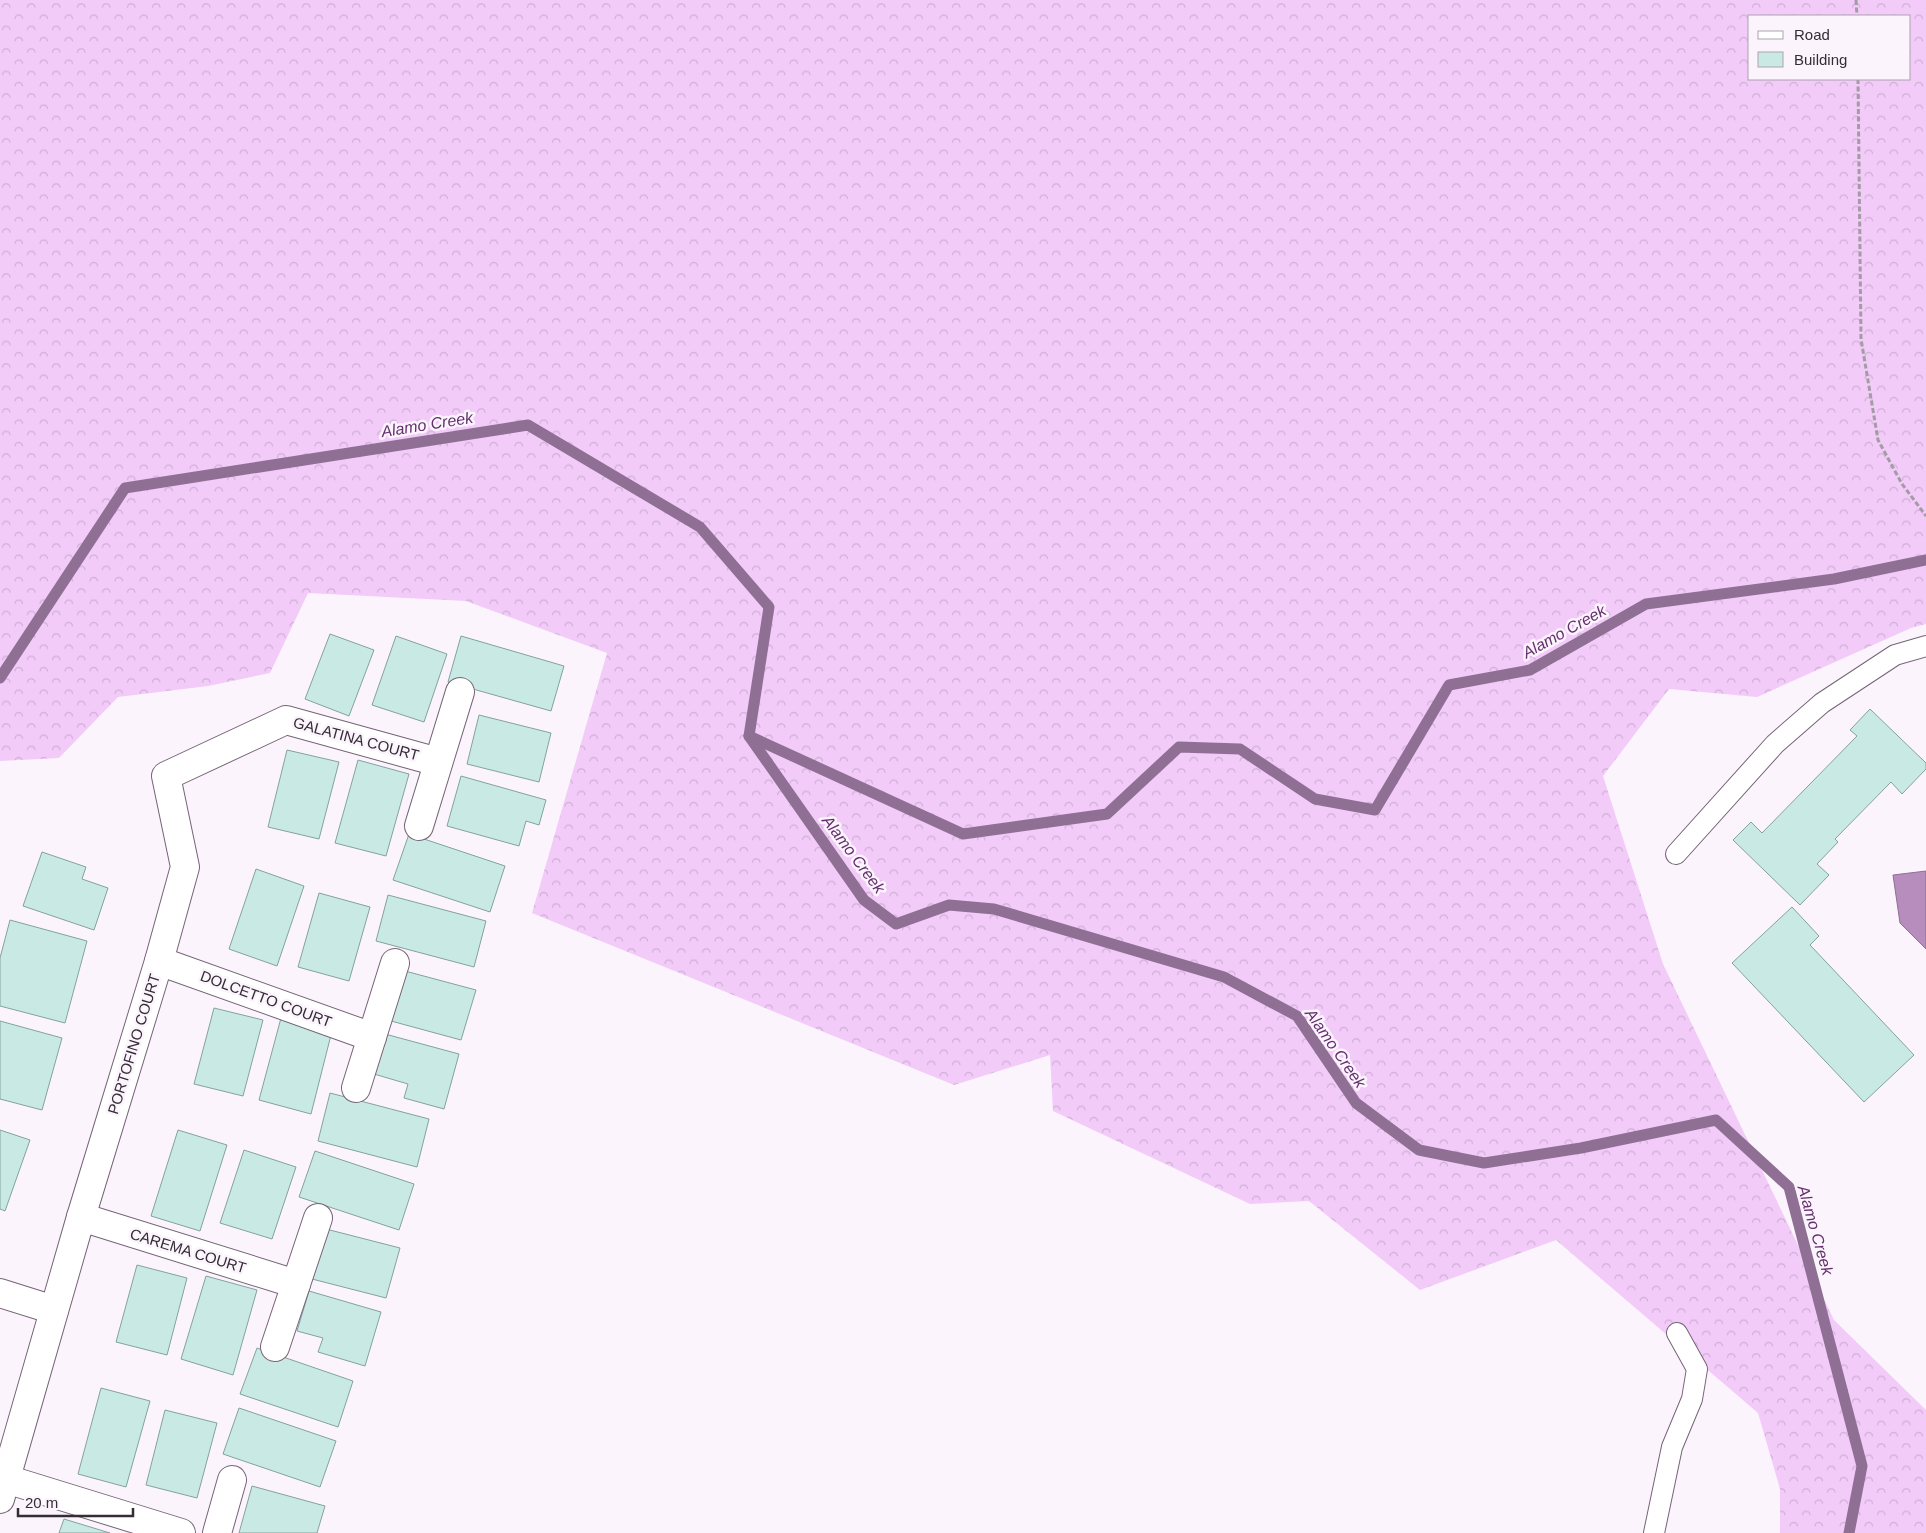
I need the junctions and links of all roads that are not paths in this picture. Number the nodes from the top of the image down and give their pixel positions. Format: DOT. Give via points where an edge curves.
graph roads {
  1 [pos="1926,646"];
  2 [pos="460,692"];
  3 [pos="438,762"];
  4 [pos="166,776"];
  5 [pos="419,826"];
  6 [pos="1676,854"];
  7 [pos="159,961"];
  8 [pos="395,963"];
  9 [pos="372,1037"];
  10 [pos="356,1088"];
  11 [pos="80,1217"];
  12 [pos="318,1218"];
  13 [pos="296,1284"];
  14 [pos="0,1292"];
  15 [pos="54,1310"];
  16 [pos="1677,1333"];
  17 [pos="275,1347"];
  18 [pos="232,1480"];
  19 [pos="3,1489"];
  20 [pos="181,1533"];
  21 [pos="217,1533"];
  22 [pos="1654,1533"];
  1 -- 6 [label="lane" via="1895,654 1822,703 1775,744"];
  2 -- 3 [label="street, GALATINA COURT"];
  3 -- 4 [label="street, GALATINA COURT" via="286,720"];
  3 -- 5 [label="street, GALATINA COURT"];
  4 -- 7 [label="street, PORTOFINO COURT" via="185,867"];
  7 -- 9 [label="street, DOLCETTO COURT"];
  7 -- 11 [label="street, PORTOFINO COURT"];
  8 -- 9 [label="street"];
  9 -- 10 [label="street"];
  11 -- 13 [label="street, CAREMA COURT"];
  11 -- 15 [label="street, PORTOFINO COURT"];
  12 -- 13 [label="street"];
  13 -- 17 [label="street"];
  14 -- 15 [label="street"];
  15 -- 19 [label="street, PORTOFINO COURT"];
  16 -- 22 [label="lane" via="1698,1369 1692,1399 1672,1448"];
  18 -- 21 [label="street"];
  19 -- 20 [label="street"];
}
